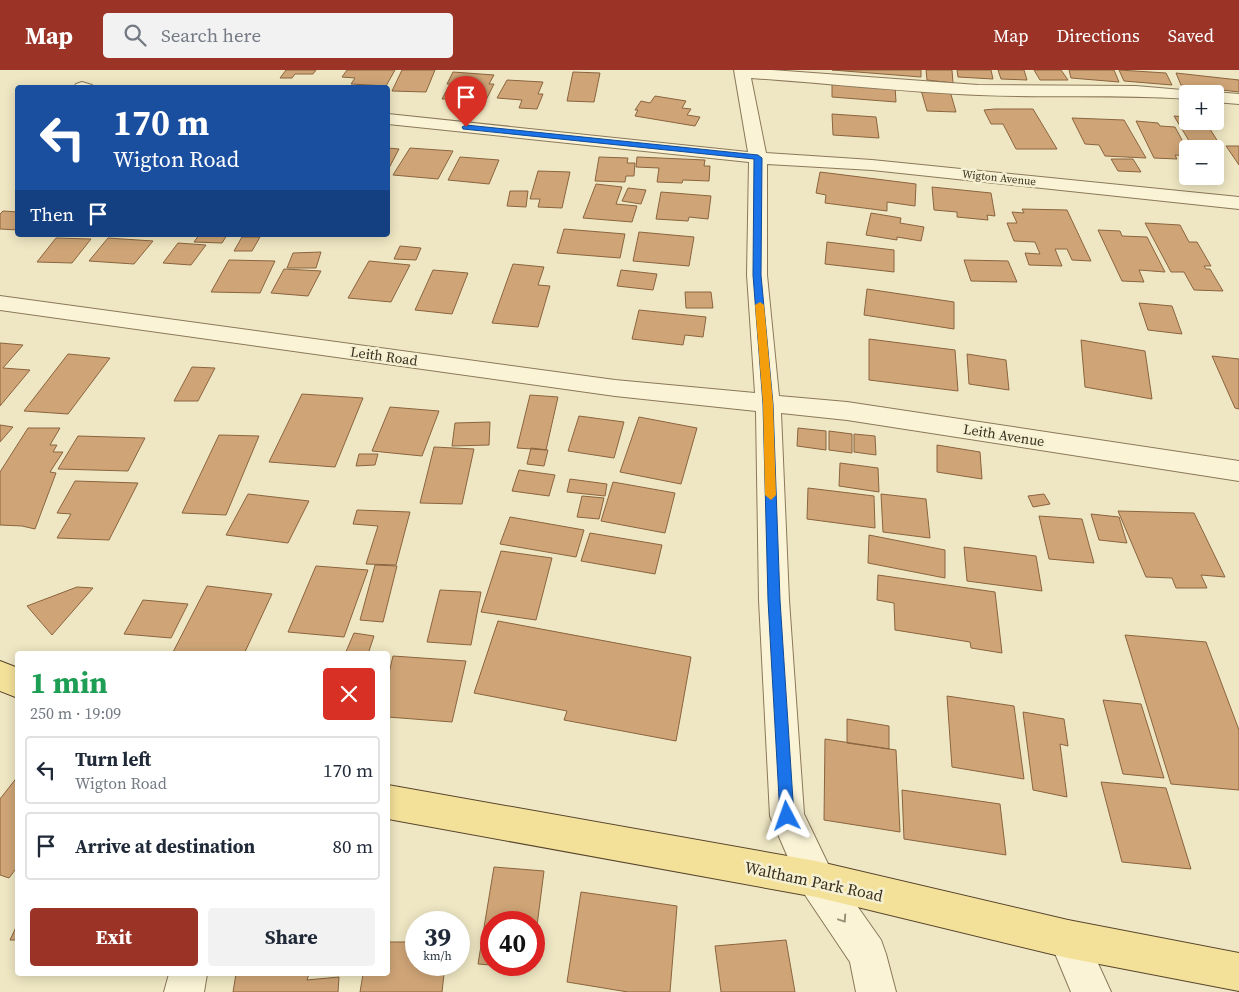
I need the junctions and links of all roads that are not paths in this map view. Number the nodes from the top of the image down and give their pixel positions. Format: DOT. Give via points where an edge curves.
graph roads {
  1 [pos="742,72"];
  2 [pos="1179,93"];
  3 [pos="1224,98"];
  4 [pos="1239,99"];
  5 [pos="390,119"];
  6 [pos="758,158"];
  7 [pos="1239,203"];
  8 [pos="0,303"];
  9 [pos="768,404"];
  10 [pos="1239,471"];
  11 [pos="0,676"];
  12 [pos="15,683"];
  13 [pos="390,802"];
  14 [pos="816,879"];
  15 [pos="1068,939"];
  16 [pos="1239,972"];
  17 [pos="188,976"];
  18 [pos="184,992"];
  19 [pos="876,992"];
  20 [pos="1091,992"];
  1 -- 2 [label="street" via="977,90 1057,92 1104,89"];
  1 -- 6 [label="street"];
  3 -- 4 [label="street"];
  5 -- 6 [label="street, Wigton Avenue"];
  6 -- 7 [label="street, Wigton Avenue" via="872,165"];
  6 -- 9 [label="street" via="757,275"];
  8 -- 9 [label="street, Leith Road" via="615,388"];
  9 -- 10 [label="street, Leith Avenue" via="847,411"];
  9 -- 14 [label="street" via="774,600 787,816"];
  11 -- 12 [label="main road"];
  13 -- 14 [label="main road, Waltham Park Road"];
  14 -- 15 [label="main road, Waltham Park Road"];
  14 -- 19 [label="street, one-way" via="866,954"];
  15 -- 16 [label="main road, Waltham Park Road"];
  15 -- 20 [label="street"];
  17 -- 18 [label="street"];
}
